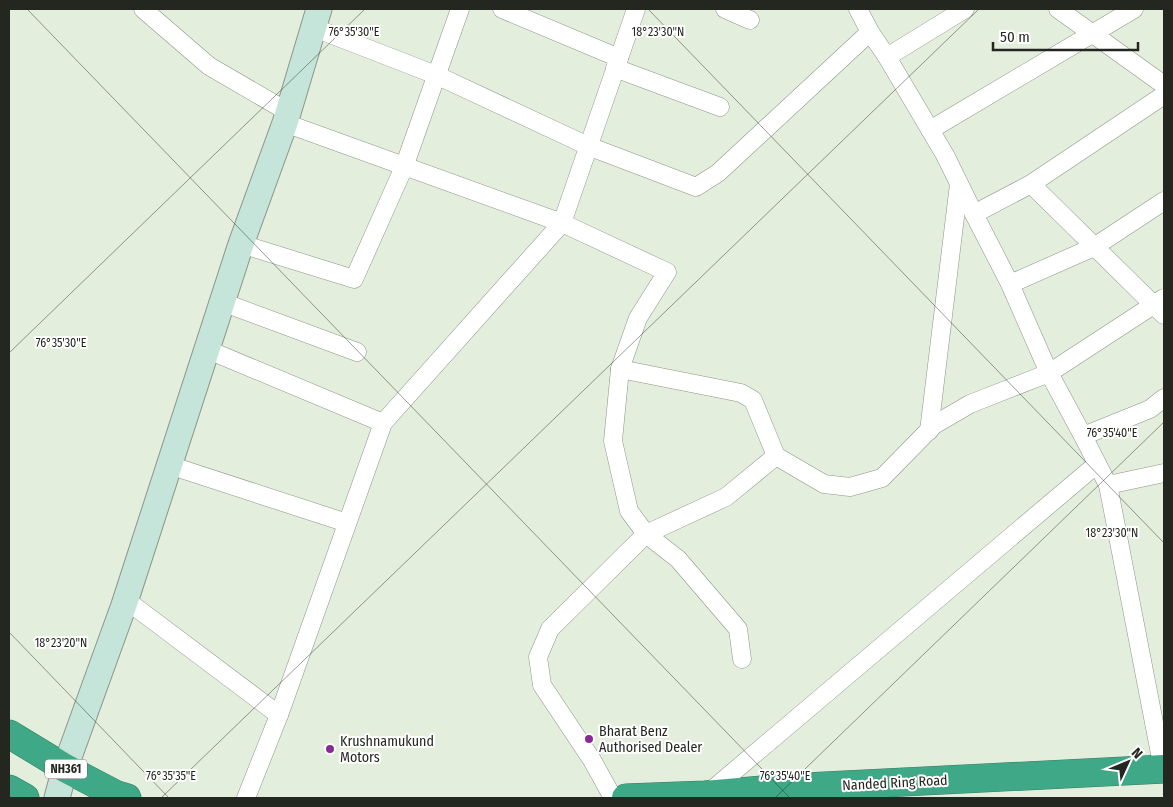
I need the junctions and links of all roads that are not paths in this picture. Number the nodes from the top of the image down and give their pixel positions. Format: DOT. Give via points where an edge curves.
graph roads {
  1 [pos="143,9"];
  2 [pos="460,9"];
  3 [pos="502,9"];
  4 [pos="636,9"];
  5 [pos="725,9"];
  6 [pos="858,9"];
  7 [pos="965,9"];
  8 [pos="1058,9"];
  9 [pos="1134,9"];
  10 [pos="316,18"];
  11 [pos="750,20"];
  12 [pos="870,32"];
  13 [pos="1092,34"];
  14 [pos="886,56"];
  15 [pos="617,63"];
  16 [pos="436,75"];
  17 [pos="1164,85"];
  18 [pos="1164,95"];
  19 [pos="720,107"];
  20 [pos="286,118"];
  21 [pos="930,130"];
  22 [pos="588,146"];
  23 [pos="404,167"];
  24 [pos="959,184"];
  25 [pos="1031,184"];
  26 [pos="1164,201"];
  27 [pos="974,214"];
  28 [pos="562,223"];
  29 [pos="241,244"];
  30 [pos="1094,247"];
  31 [pos="1010,284"];
  32 [pos="222,302"];
  33 [pos="1161,306"];
  34 [pos="206,349"];
  35 [pos="357,352"];
  36 [pos="620,368"];
  37 [pos="1049,373"];
  38 [pos="1164,398"];
  39 [pos="383,423"];
  40 [pos="929,431"];
  41 [pos="1083,436"];
  42 [pos="776,456"];
  43 [pos="1097,464"];
  44 [pos="169,465"];
  45 [pos="1164,473"];
  46 [pos="1108,485"];
  47 [pos="347,523"];
  48 [pos="646,534"];
  49 [pos="126,600"];
  50 [pos="742,659"];
  51 [pos="278,715"];
  52 [pos="9,734"];
  53 [pos="65,768"];
  54 [pos="1164,769"];
  55 [pos="9,789"];
  56 [pos="705,795"];
  57 [pos="25,798"];
  58 [pos="57,798"];
  59 [pos="127,798"];
  60 [pos="246,798"];
  61 [pos="613,798"];
  62 [pos="626,798"];
  1 -- 20 [label="street" via="209,66"];
  2 -- 16 [label="street"];
  3 -- 15 [label="street"];
  4 -- 15 [label="street"];
  5 -- 11 [label="street"];
  6 -- 12 [label="street"];
  7 -- 14 [label="street"];
  8 -- 13 [label="street"];
  9 -- 13 [label="street"];
  10 -- 16 [label="street"];
  10 -- 20 [label="street"];
  12 -- 14 [label="street"];
  12 -- 22 [label="street" via="718,173 696,187"];
  13 -- 17 [label="street"];
  13 -- 21 [label="street"];
  14 -- 21 [label="street"];
  15 -- 19 [label="street"];
  15 -- 22 [label="street"];
  16 -- 22 [label="street"];
  16 -- 23 [label="street"];
  18 -- 25 [label="street"];
  20 -- 23 [label="street"];
  20 -- 29 [label="street"];
  21 -- 24 [label="street"];
  22 -- 28 [label="street"];
  23 -- 28 [label="street"];
  23 -- 29 [label="street" via="354,278"];
  24 -- 27 [label="street"];
  24 -- 40 [label="street"];
  25 -- 27 [label="street"];
  25 -- 30 [label="street"];
  26 -- 30 [label="street"];
  27 -- 31 [label="street"];
  28 -- 36 [label="street" via="667,272 638,318"];
  28 -- 39 [label="street"];
  29 -- 32 [label="street"];
  30 -- 31 [label="street"];
  30 -- 33 [label="street"];
  31 -- 37 [label="street"];
  32 -- 34 [label="street"];
  32 -- 35 [label="street"];
  33 -- 37 [label="street"];
  34 -- 39 [label="street"];
  34 -- 44 [label="street"];
  36 -- 42 [label="street" via="747,396 753,400"];
  36 -- 48 [label="street" via="613,441 629,511"];
  37 -- 40 [label="street" via="970,404"];
  37 -- 41 [label="street"];
  38 -- 41 [label="street" via="1150,409"];
  39 -- 47 [label="street"];
  40 -- 42 [label="street" via="882,478 850,487 824,484"];
  41 -- 43 [label="street"];
  42 -- 48 [label="street" via="726,497"];
  43 -- 46 [label="street"];
  43 -- 56 [label="street"];
  44 -- 47 [label="street"];
  44 -- 49 [label="street"];
  45 -- 46 [label="street"];
  46 -- 54 [label="street"];
  47 -- 51 [label="street"];
  48 -- 50 [label="street" via="678,559 738,629"];
  48 -- 61 [label="street" via="550,629 538,657 542,686 592,760"];
  49 -- 51 [label="street"];
  49 -- 53 [label="street"];
  51 -- 60 [label="street"];
  52 -- 53 [label="highway, NH361"];
  53 -- 58 [label="street"];
  53 -- 59 [label="highway, NH361"];
  54 -- 56 [label="highway, Nanded Ring Road"];
  55 -- 57 [label="highway"];
  56 -- 62 [label="highway, Nanded Ring Road"];
}
